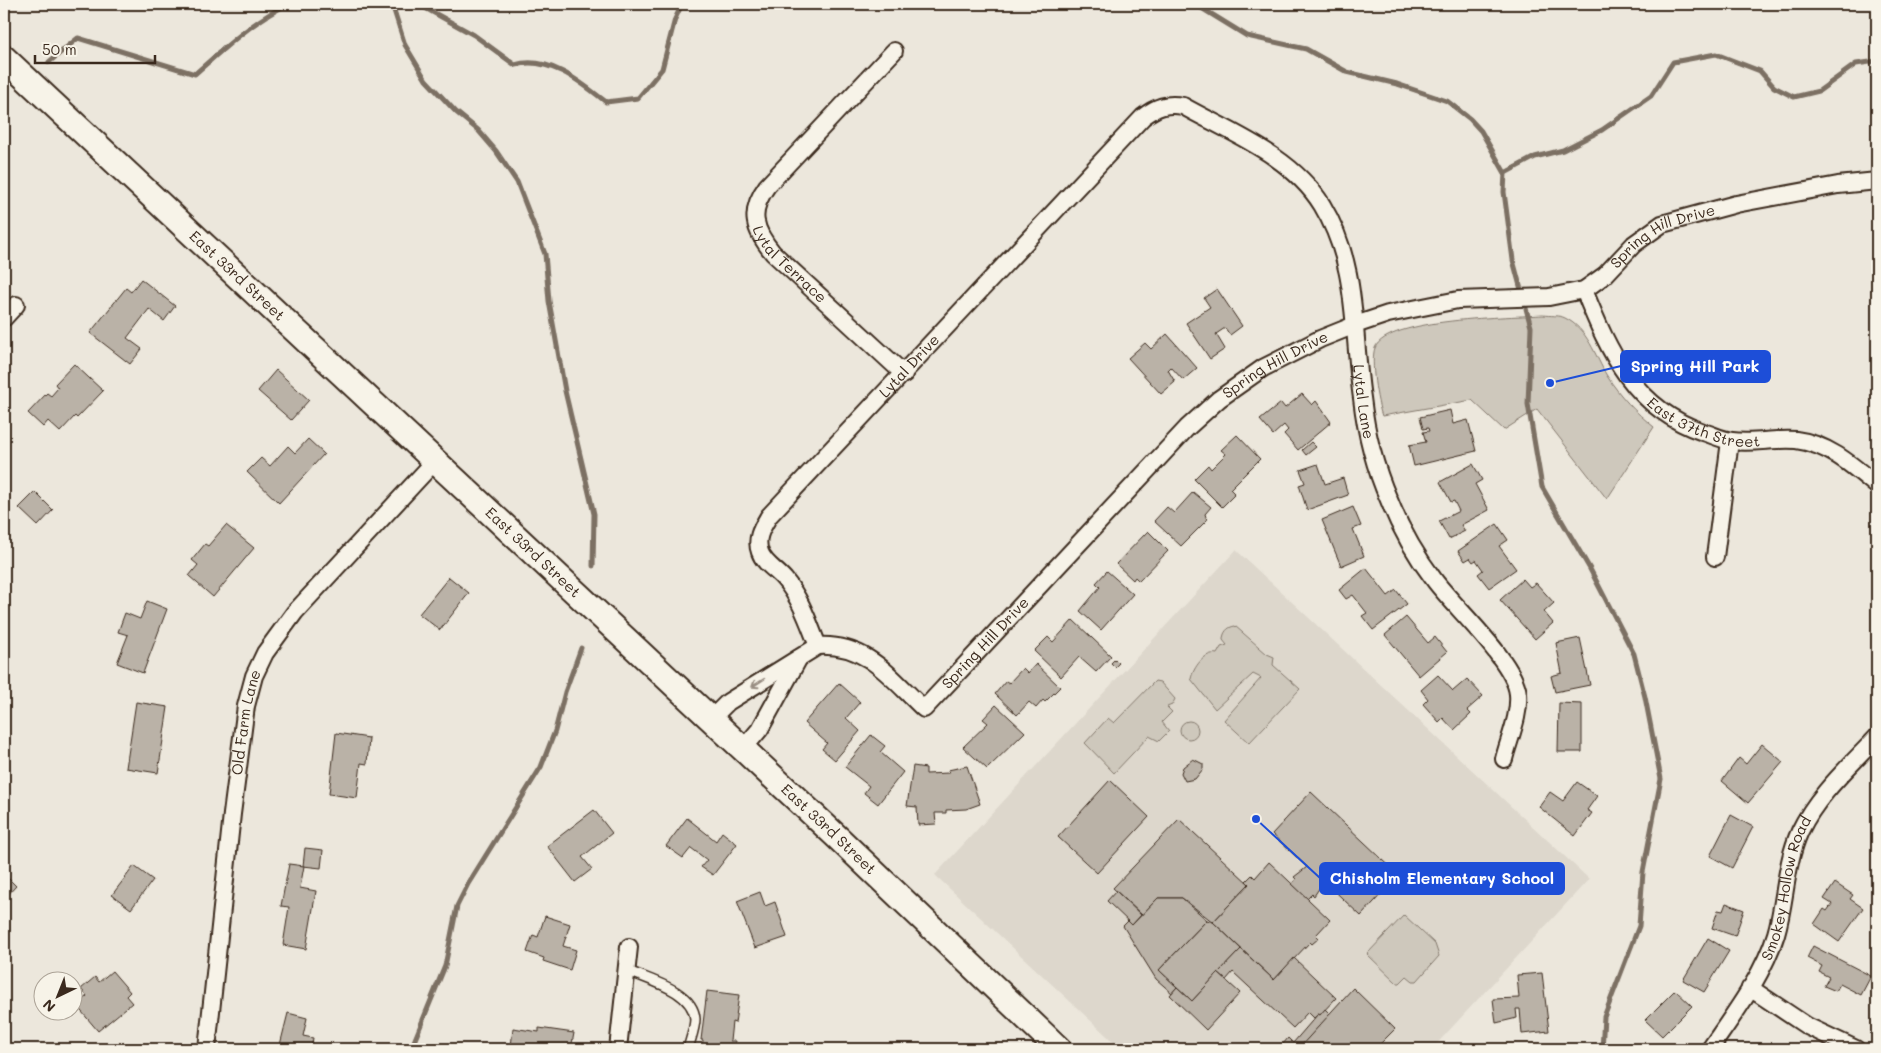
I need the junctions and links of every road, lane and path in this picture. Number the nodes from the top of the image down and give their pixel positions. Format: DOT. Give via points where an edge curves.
graph roads {
  1 [pos="894,51"];
  2 [pos="4,58"];
  3 [pos="1155,108"];
  4 [pos="1877,181"];
  5 [pos="1584,290"];
  6 [pos="16,306"];
  7 [pos="4,318"];
  8 [pos="1355,325"];
  9 [pos="904,374"];
  10 [pos="1730,441"];
  11 [pos="435,461"];
  12 [pos="1877,486"];
  13 [pos="1715,557"];
  14 [pos="818,646"];
  15 [pos="799,658"];
  16 [pos="711,719"];
  17 [pos="743,748"];
  18 [pos="1874,749"];
  19 [pos="1504,759"];
  20 [pos="630,947"];
  21 [pos="626,970"];
  22 [pos="1750,988"];
  23 [pos="207,1049"];
  24 [pos="618,1049"];
  25 [pos="688,1049"];
  26 [pos="1059,1049"];
  27 [pos="1710,1049"];
  28 [pos="1856,1049"];
  1 -- 9 [label="street, Lytal Terrace" via="767,186 758,198 756,223 761,239 773,253"];
  2 -- 11 [label="street, East 33rd Street"];
  3 -- 8 [label="street, Lytal Lane" via="1166,104 1183,106 1280,160 1302,180 1322,206 1340,240 1354,299"];
  3 -- 9 [label="street, Lytal Drive" via="1143,117"];
  4 -- 5 [label="street, Spring Hill Drive" via="1736,204 1662,224 1634,244 1605,275"];
  5 -- 8 [label="street, Spring Hill Drive" via="1549,297 1458,300 1388,314"];
  5 -- 10 [label="street, East 37th Street" via="1600,331 1624,375 1652,404 1684,425"];
  6 -- 7 [label="street"];
  8 -- 14 [label="street, Spring Hill Drive" via="1263,368 1219,399 1187,428 924,709 866,656 850,648"];
  8 -- 19 [label="street, Lytal Lane" via="1369,440 1404,534 1436,583 1493,649 1515,682 1517,713"];
  9 -- 14 [label="street, Lytal Drive" via="769,516 761,529 758,540 762,557 785,580 798,600"];
  10 -- 12 [label="street, East 37th Street" via="1796,440 1823,447 1850,463"];
  10 -- 13 [label="street"];
  11 -- 16 [label="street, East 33rd Street"];
  11 -- 23 [label="street, Old Farm Lane" via="295,612 265,653 254,676 246,706 232,814"];
  14 -- 15 [label="street"];
  15 -- 16 [label="street, one-way" via="728,702"];
  15 -- 17 [label="street" via="760,730"];
  16 -- 17 [label="street, East 33rd Street"];
  17 -- 26 [label="street, East 33rd Street"];
  18 -- 22 [label="street, Smokey Hollow Road" via="1819,801 1801,830 1792,852 1775,935"];
  20 -- 21 [label="street"];
  21 -- 24 [label="street"];
  21 -- 25 [label="lane" via="681,994 691,1007 695,1020"];
  22 -- 27 [label="street, Smokey Hollow Road"];
  22 -- 28 [label="street" via="1806,1026"];
}
